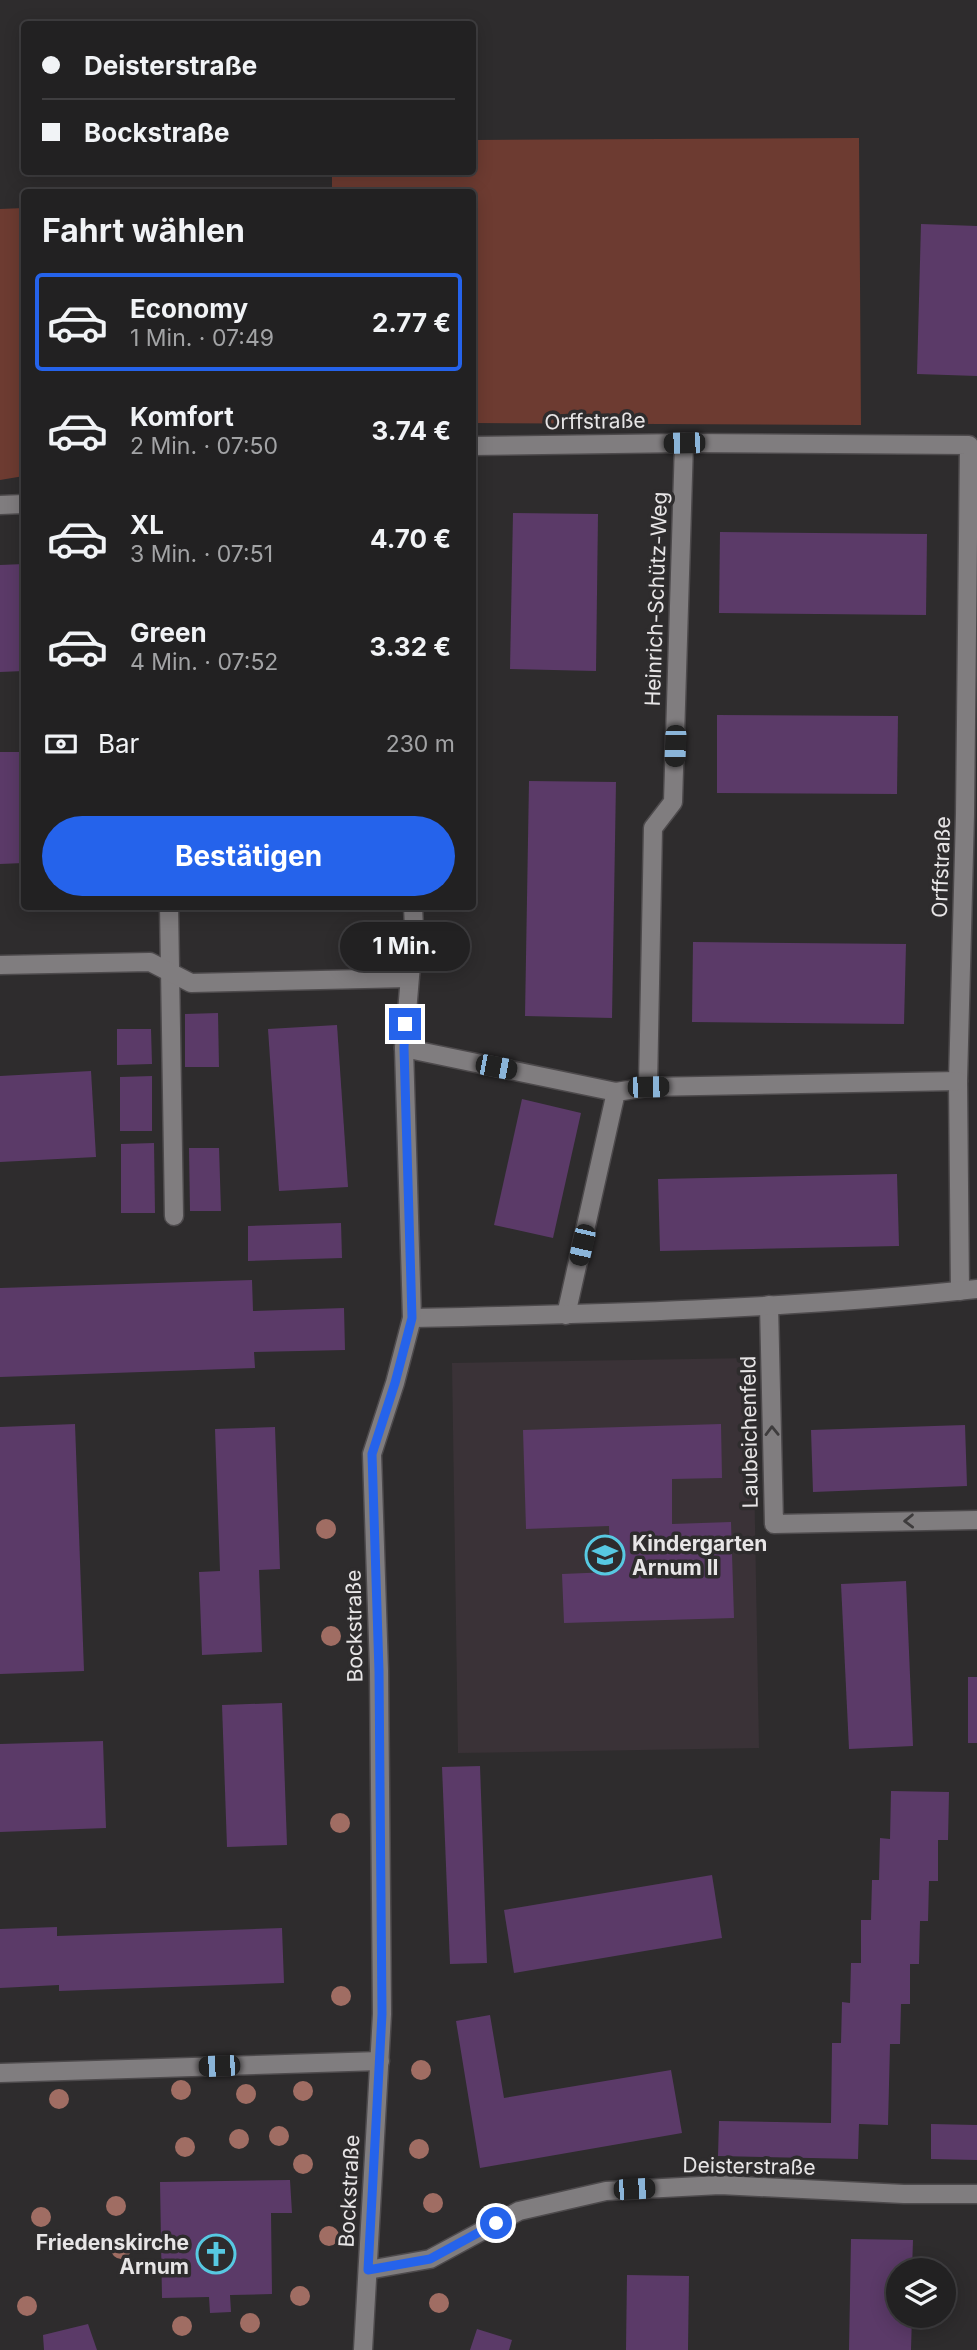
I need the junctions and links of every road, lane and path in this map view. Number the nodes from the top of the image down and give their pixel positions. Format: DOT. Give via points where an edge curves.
graph roads {
  1 [pos="973,440"];
  2 [pos="684,443"];
  3 [pos="476,446"];
  4 [pos="21,504"];
  5 [pos="0,505"];
  6 [pos="169,910"];
  7 [pos="413,910"];
  8 [pos="0,965"];
  9 [pos="170,973"];
  10 [pos="409,978"];
  11 [pos="404,1048"];
  12 [pos="958,1081"];
  13 [pos="648,1087"];
  14 [pos="616,1092"];
  15 [pos="174,1216"];
  16 [pos="968,1290"];
  17 [pos="769,1305"];
  18 [pos="566,1315"];
  19 [pos="412,1318"];
  20 [pos="977,1520"];
  21 [pos="380,2061"];
  22 [pos="0,2073"];
  23 [pos="977,2194"];
  24 [pos="368,2270"];
  25 [pos="363,2350"];
  1 -- 2 [label="street, Orffstraße"];
  1 -- 12 [label="street, Orffstraße"];
  2 -- 3 [label="street, Orffstraße"];
  2 -- 13 [label="street, Heinrich-Schütz-Weg" via="673,802 653,828"];
  4 -- 5 [label="street"];
  6 -- 9 [label="street"];
  7 -- 10 [label="street, Bockstraße"];
  8 -- 9 [label="street" via="150,962"];
  9 -- 10 [label="street" via="191,983"];
  9 -- 15 [label="street"];
  10 -- 11 [label="street, Bockstraße"];
  11 -- 14 [label="street"];
  11 -- 19 [label="street, Bockstraße"];
  12 -- 13 [label="street"];
  12 -- 16 [label="street, Orffstraße"];
  13 -- 14 [label="street"];
  14 -- 18 [label="street"];
  16 -- 17 [label="street"];
  17 -- 18 [label="street"];
  20 -- 17 [label="street, Laubeichenfeld, one-way" via="774,1524"];
  18 -- 19 [label="street"];
  19 -- 21 [label="street, Bockstraße" via="372,1454 379,1671"];
  21 -- 22 [label="street"];
  21 -- 24 [label="street, Bockstraße"];
  23 -- 24 [label="street, Deisterstraße" via="720,2185 606,2191 519,2211 430,2259"];
  24 -- 25 [label="street, Bockstraße"];
}
